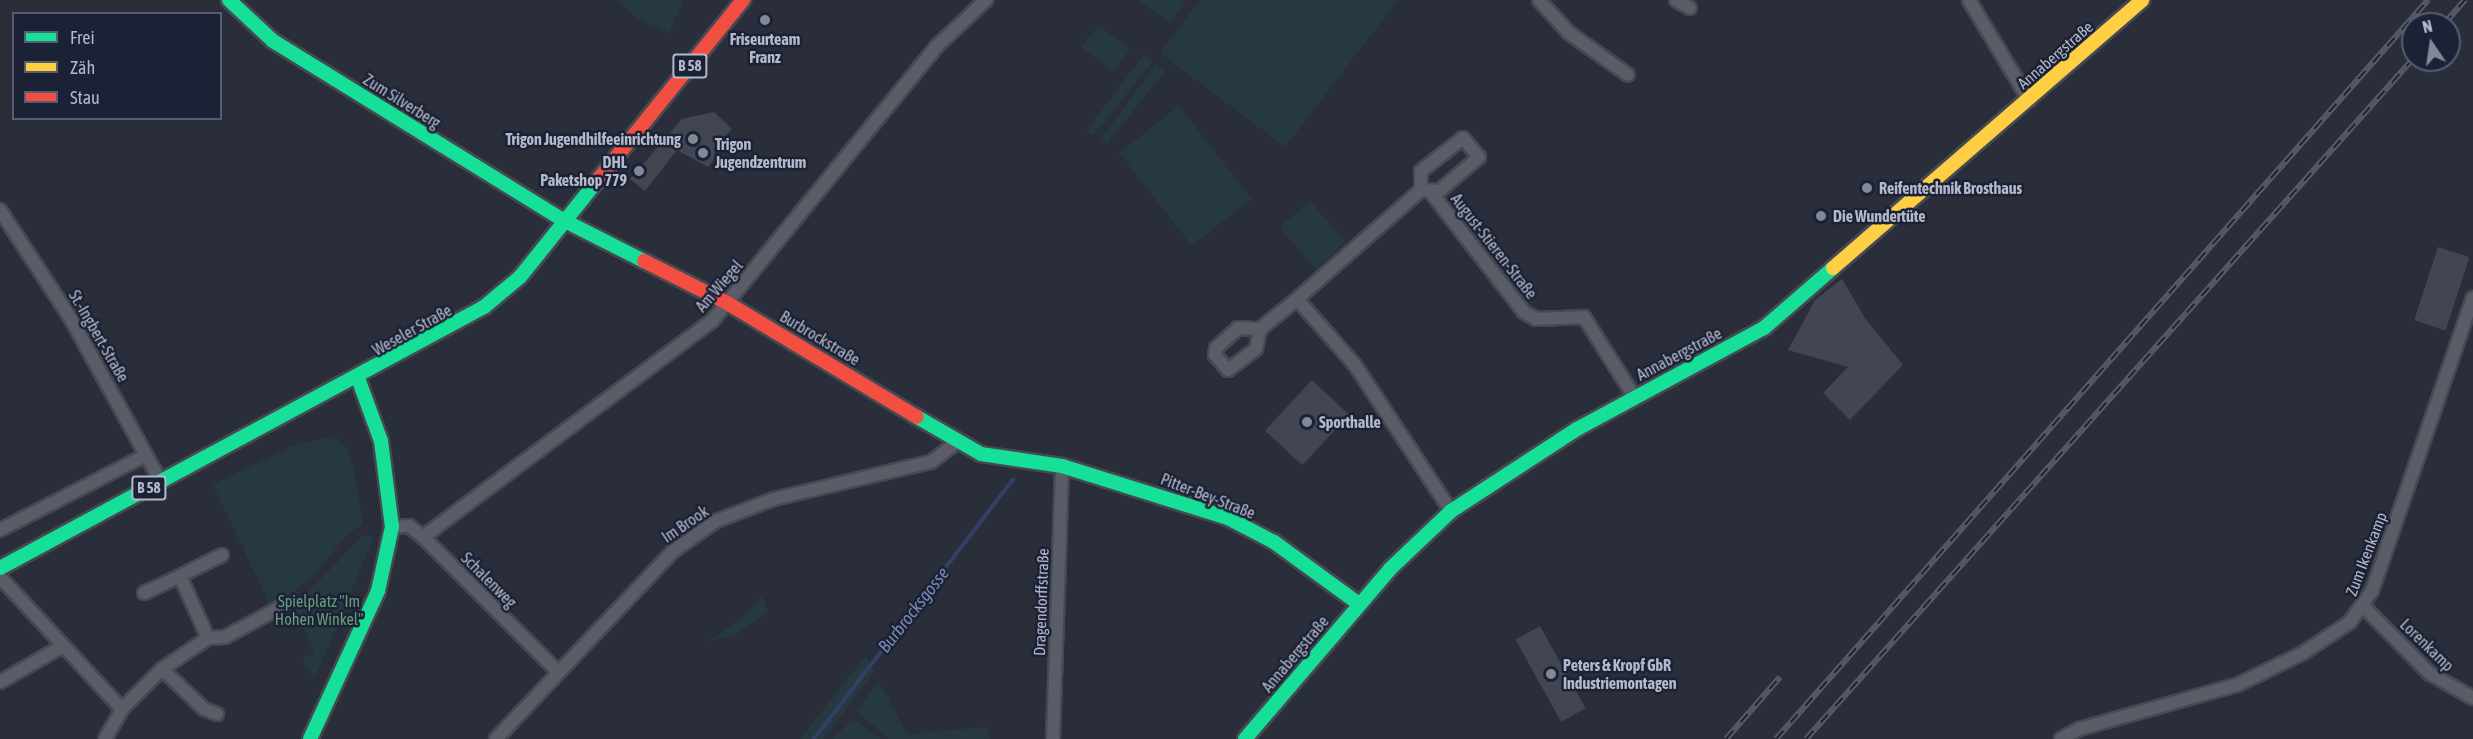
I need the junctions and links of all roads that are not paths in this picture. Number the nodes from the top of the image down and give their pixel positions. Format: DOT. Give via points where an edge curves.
graph roads {
  1 [pos="229,0"];
  2 [pos="743,0"];
  3 [pos="986,0"];
  4 [pos="1539,0"];
  5 [pos="1676,0"];
  6 [pos="1969,0"];
  7 [pos="2139,1"];
  8 [pos="1690,8"];
  9 [pos="1628,75"];
  10 [pos="2029,100"];
  11 [pos="1425,191"];
  12 [pos="0,210"];
  13 [pos="565,221"];
  14 [pos="2473,298"];
  15 [pos="1297,299"];
  16 [pos="729,304"];
  17 [pos="1260,329"];
  18 [pos="358,378"];
  19 [pos="1635,396"];
  20 [pos="958,442"];
  21 [pos="146,455"];
  22 [pos="1062,466"];
  23 [pos="161,482"];
  24 [pos="1451,511"];
  25 [pos="392,527"];
  26 [pos="0,530"];
  27 [pos="423,537"];
  28 [pos="222,555"];
  29 [pos="0,568"];
  30 [pos="180,576"];
  31 [pos="0,577"];
  32 [pos="144,593"];
  33 [pos="1359,604"];
  34 [pos="283,606"];
  35 [pos="2364,607"];
  36 [pos="208,638"];
  37 [pos="61,647"];
  38 [pos="162,669"];
  39 [pos="557,671"];
  40 [pos="0,682"];
  41 [pos="2473,698"];
  42 [pos="122,709"];
  43 [pos="217,714"];
  44 [pos="105,739"];
  45 [pos="310,739"];
  46 [pos="496,739"];
  47 [pos="1053,739"];
  48 [pos="1245,739"];
  49 [pos="2061,739"];
  1 -- 13 [label="street, Zum Silverberg" via="273,41"];
  2 -- 13 [label="street, Weseler Straße / B 58"];
  3 -- 16 [label="street, Am Wiegel" via="936,47"];
  4 -- 9 [label="street" via="1569,33"];
  5 -- 8 [label="street"];
  6 -- 10 [label="street"];
  7 -- 10 [label="street, Annabergstraße"];
  10 -- 19 [label="street, Annabergstraße" via="1764,328"];
  11 -- 11 [label="street, August-Stieren-Straße" via="1439,191 1479,157 1463,138 1421,171"];
  11 -- 15 [label="street, August-Stieren-Straße"];
  11 -- 19 [label="street, August-Stieren-Straße" via="1524,312 1536,319 1584,317"];
  12 -- 21 [label="street, St.-Ingbert-Straße" via="71,319"];
  13 -- 16 [label="street, Burbrockstraße"];
  13 -- 18 [label="street, Weseler Straße / B 58" via="520,277 484,308"];
  14 -- 35 [label="street, Zum Ikenkamp"];
  15 -- 17 [label="street, August-Stieren-Straße"];
  15 -- 24 [label="street" via="1355,364 1399,439"];
  16 -- 20 [label="street, Burbrockstraße"];
  16 -- 27 [label="street, Am Wiegel" via="712,321"];
  18 -- 23 [label="street, Weseler Straße / B 58"];
  18 -- 25 [label="street" via="381,441"];
  19 -- 24 [label="street, Annabergstraße" via="1508,471"];
  20 -- 22 [label="street, Burbrockstraße" via="981,454"];
  20 -- 39 [label="street, Im Brook" via="931,462 774,499 717,521 673,551"];
  21 -- 23 [label="street, St.-Ingbert-Straße"];
  21 -- 26 [label="street"];
  22 -- 33 [label="street, Pitter-Bey-Straße" via="1228,518 1274,542"];
  22 -- 47 [label="street, Dragendorffstraße"];
  23 -- 29 [label="street, Weseler Straße / B 58"];
  24 -- 33 [label="street, Annabergstraße"];
  25 -- 27 [label="street, Schalenweg" via="409,525"];
  25 -- 45 [label="street" via="378,591 364,629"];
  27 -- 39 [label="street, Schalenweg"];
  28 -- 30 [label="street"];
  30 -- 32 [label="street"];
  30 -- 36 [label="street"];
  31 -- 37 [label="street"];
  33 -- 48 [label="street, Annabergstraße"];
  34 -- 36 [label="street" via="225,637"];
  35 -- 41 [label="street, Lorenkamp" via="2429,673"];
  35 -- 49 [label="street, Zum Ikenkamp" via="2350,622 2303,653 2237,685 2079,729"];
  36 -- 38 [label="street"];
  37 -- 40 [label="street"];
  37 -- 42 [label="street"];
  38 -- 42 [label="street"];
  38 -- 43 [label="street" via="204,709"];
  39 -- 46 [label="street, Im Brook"];
  42 -- 44 [label="street"];
}
